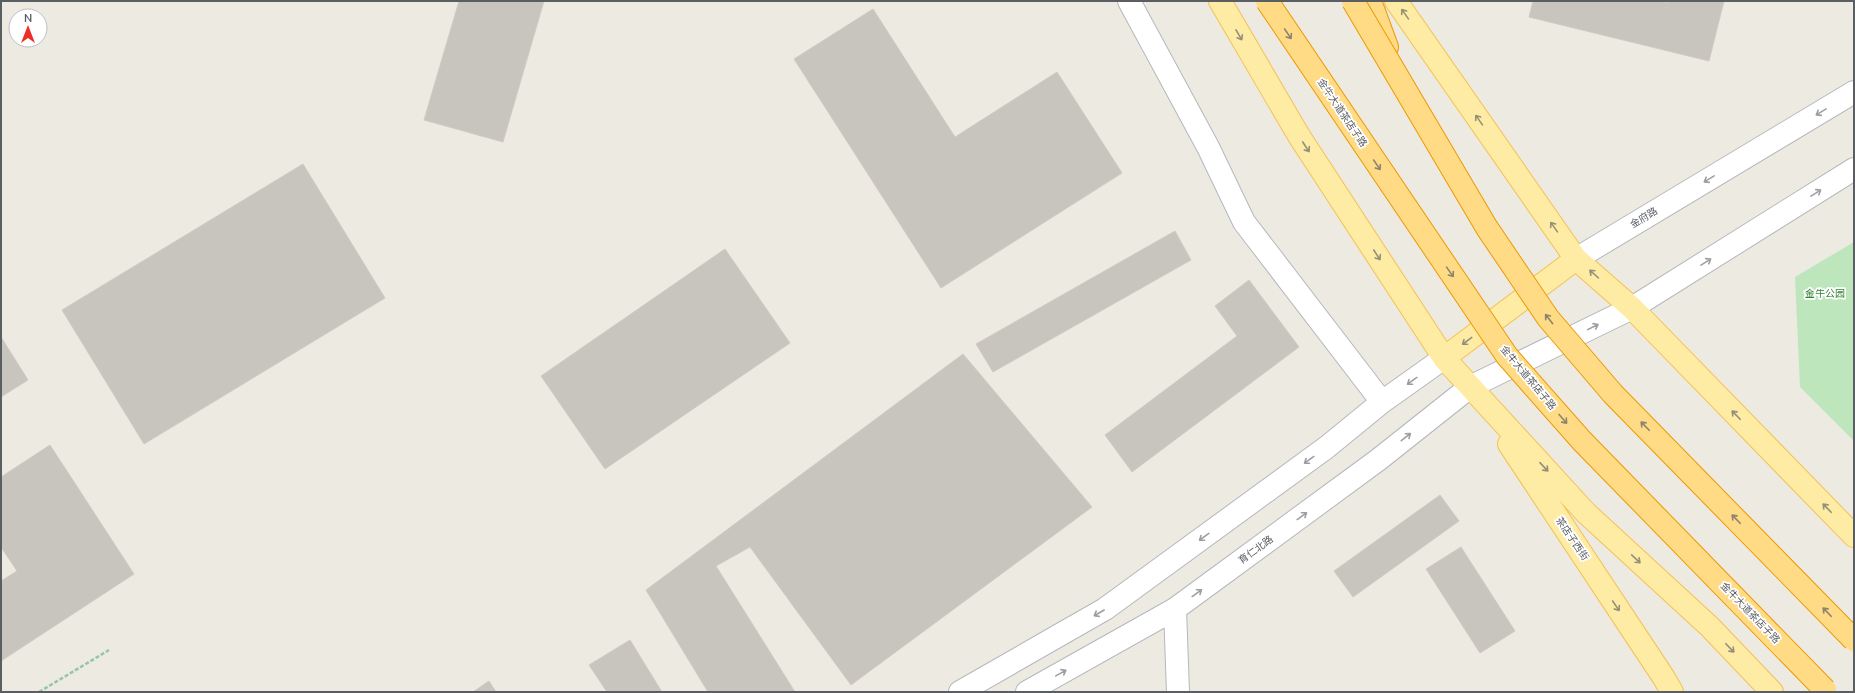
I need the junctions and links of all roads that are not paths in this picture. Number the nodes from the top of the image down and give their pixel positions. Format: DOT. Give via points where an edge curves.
graph roads {
  1 [pos="1129,1"];
  2 [pos="1220,1"];
  3 [pos="1353,1"];
  4 [pos="1370,1"];
  5 [pos="1396,1"];
  6 [pos="1268,3"];
  7 [pos="1394,69"];
  8 [pos="1854,92"];
  9 [pos="1854,169"];
  10 [pos="1576,259"];
  11 [pos="1632,308"];
  12 [pos="1444,358"];
  13 [pos="1470,387"];
  14 [pos="1382,402"];
  15 [pos="1854,536"];
  16 [pos="1175,609"];
  17 [pos="1854,640"];
  18 [pos="1826,691"];
  19 [pos="960,692"];
  20 [pos="1028,692"];
  21 [pos="1178,692"];
  22 [pos="1672,692"];
  23 [pos="1772,692"];
  1 -- 14 [label="street" via="1208,147 1244,222"];
  2 -- 12 [label="main road, one-way" via="1299,136"];
  3 -- 7 [label="highway, bridge"];
  4 -- 7 [label="highway, bridge"];
  10 -- 5 [label="main road, one-way"];
  6 -- 18 [label="highway, 金牛大道茶店子路, one-way, bridge" via="1507,356 1582,441"];
  17 -- 7 [label="highway, one-way, bridge" via="1613,394 1548,318 1487,228"];
  8 -- 10 [label="street, 金府路, one-way"];
  11 -- 9 [label="street, one-way"];
  11 -- 10 [label="main road, one-way"];
  10 -- 12 [label="main road, 金府路, one-way"];
  13 -- 11 [label="street, one-way"];
  15 -- 11 [label="main road, one-way"];
  12 -- 13 [label="main road"];
  12 -- 14 [label="street, one-way"];
  16 -- 13 [label="street, 育仁北路, one-way" via="1378,460"];
  13 -- 22 [label="main road, 茶店子西街, one-way"];
  13 -- 23 [label="main road, one-way" via="1586,513 1710,627"];
  14 -- 19 [label="street, one-way" via="1328,447 1105,609"];
  20 -- 16 [label="street, 育仁北路, one-way"];
  16 -- 21 [label="street"];
}
